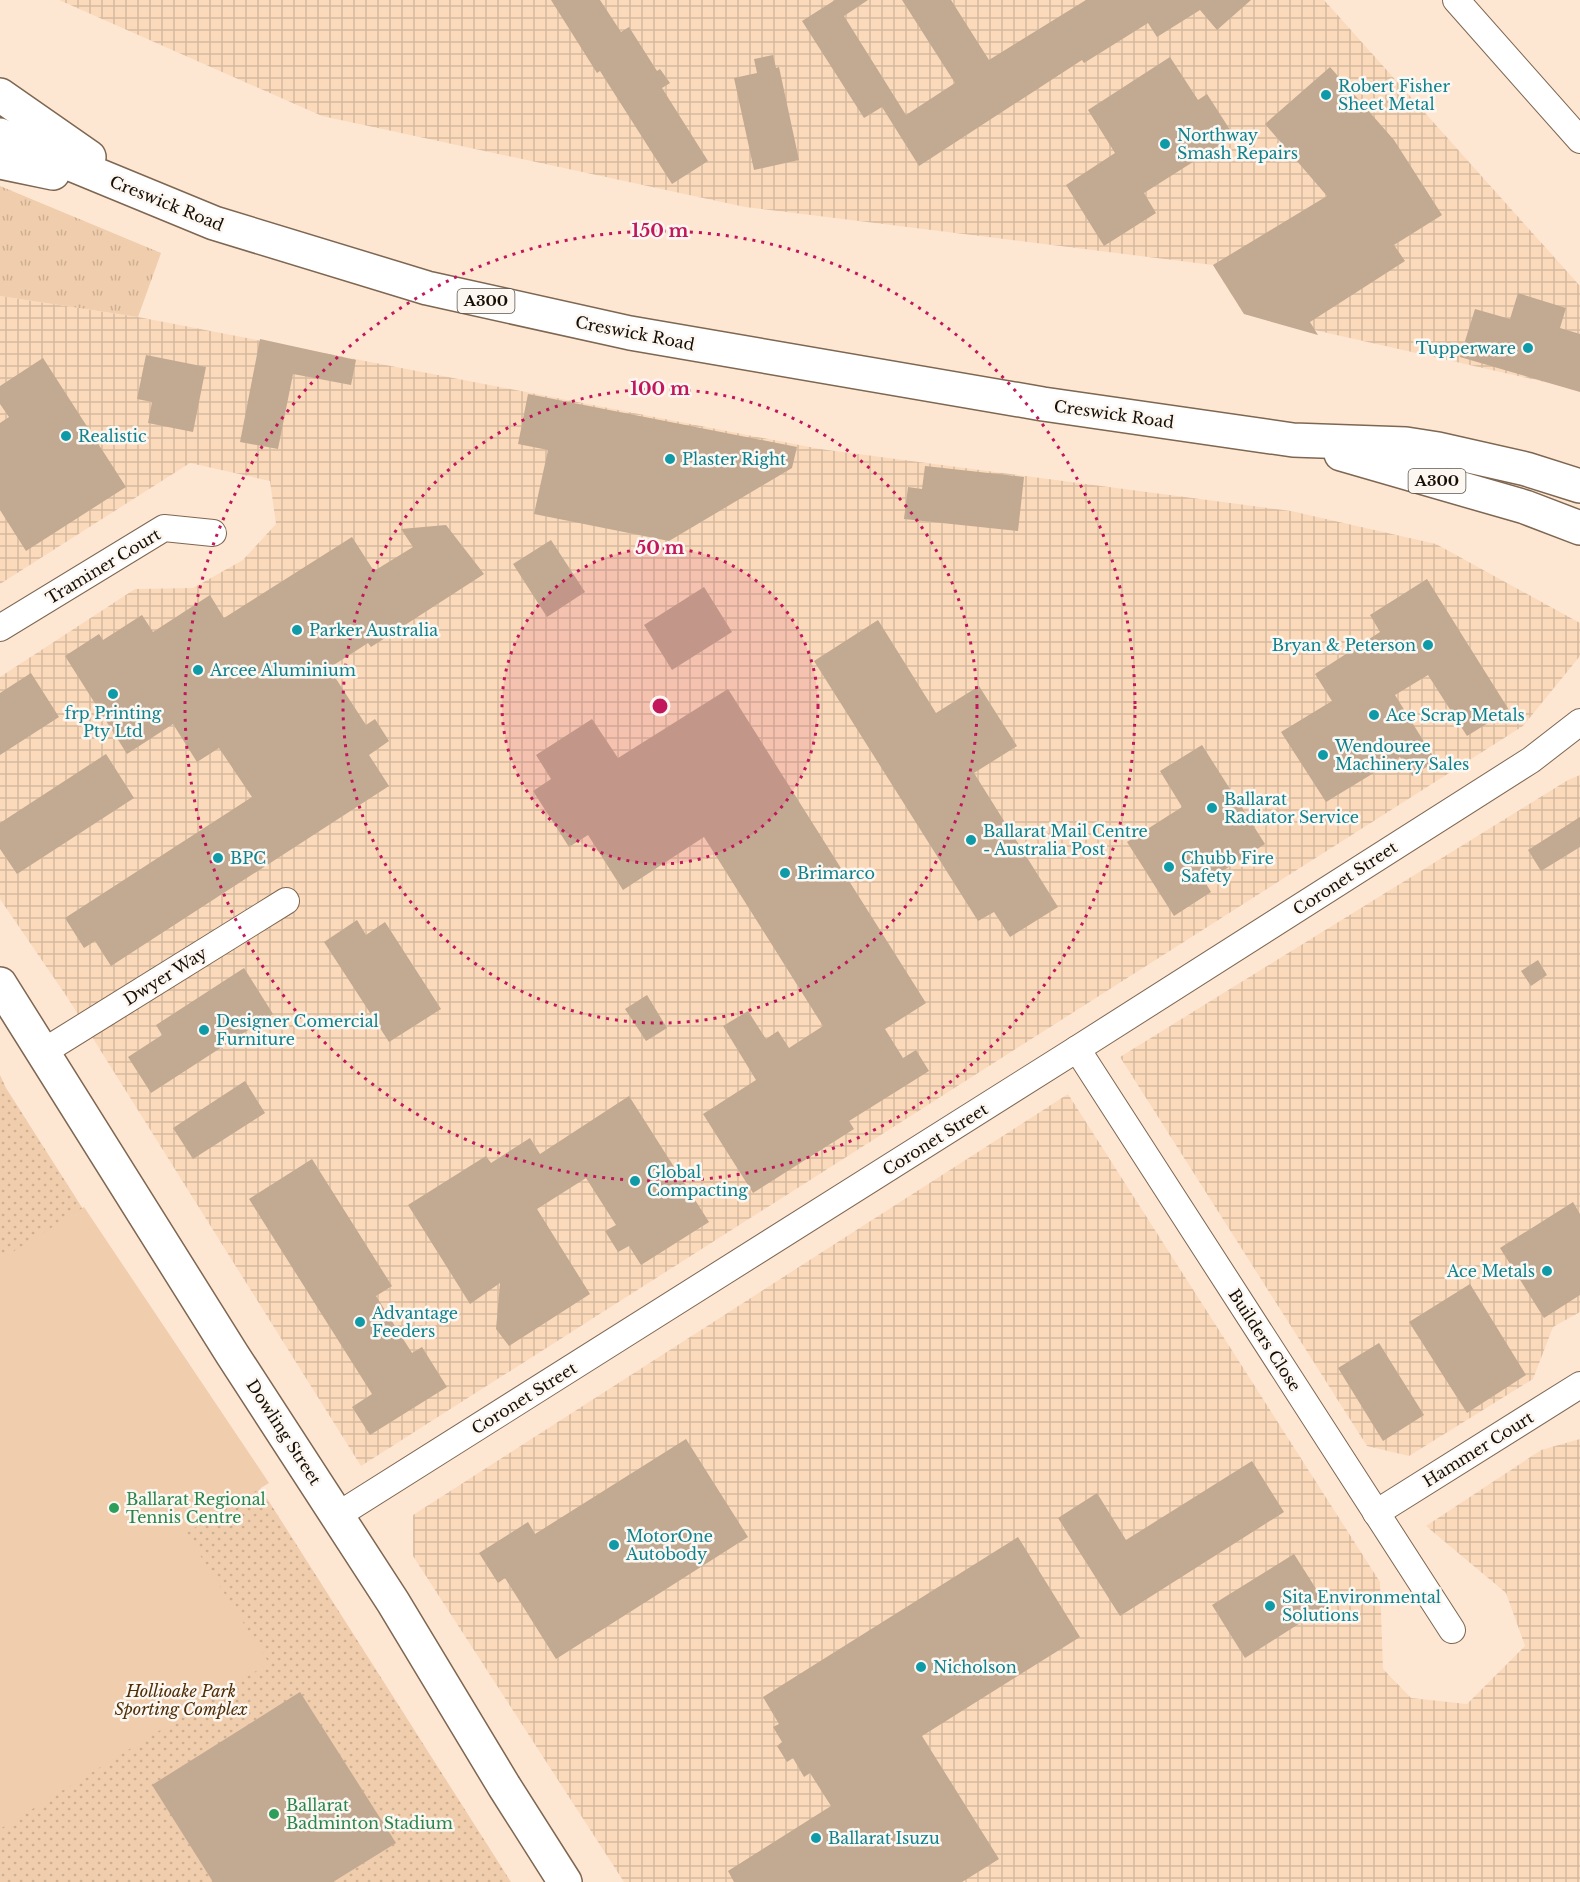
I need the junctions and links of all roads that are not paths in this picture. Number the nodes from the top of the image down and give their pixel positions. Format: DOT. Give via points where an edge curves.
graph roads {
  1 [pos="1456,0"];
  2 [pos="0,95"];
  3 [pos="0,135"];
  4 [pos="1580,140"];
  5 [pos="0,162"];
  6 [pos="137,191"];
  7 [pos="1293,440"];
  8 [pos="1580,486"];
  9 [pos="1580,528"];
  10 [pos="213,533"];
  11 [pos="0,628"];
  12 [pos="1580,722"];
  13 [pos="1580,737"];
  14 [pos="1531,760"];
  15 [pos="286,901"];
  16 [pos="0,984"];
  17 [pos="1077,1049"];
  18 [pos="44,1052"];
  19 [pos="1580,1385"];
  20 [pos="1376,1513"];
  21 [pos="338,1515"];
  22 [pos="1452,1630"];
  23 [pos="565,1882"];
  1 -- 4 [label="street"];
  2 -- 6 [label="main road"];
  3 -- 6 [label="main road, Creswick Road / A300"];
  5 -- 6 [label="main road"];
  6 -- 7 [label="main road, Creswick Road / A300" via="214,223 428,288 630,333 1043,404"];
  7 -- 8 [label="main road, Creswick Road / A300" via="1406,444 1438,449"];
  7 -- 9 [label="main road, Creswick Road / A300" via="1525,507"];
  10 -- 11 [label="street, Traminer Court" via="164,528"];
  12 -- 14 [label="street, Coronet Street"];
  13 -- 14 [label="street, Coronet Street"];
  14 -- 17 [label="street, Coronet Street"];
  15 -- 18 [label="street, Dwyer Way"];
  16 -- 18 [label="main road, Dowling Street"];
  17 -- 20 [label="street, Builders Close"];
  17 -- 21 [label="street, Coronet Street"];
  18 -- 21 [label="main road, Dowling Street" via="232,1354"];
  19 -- 20 [label="street, Hammer Court"];
  20 -- 22 [label="street, Builders Close"];
  21 -- 23 [label="main road, Dowling Street"];
}
